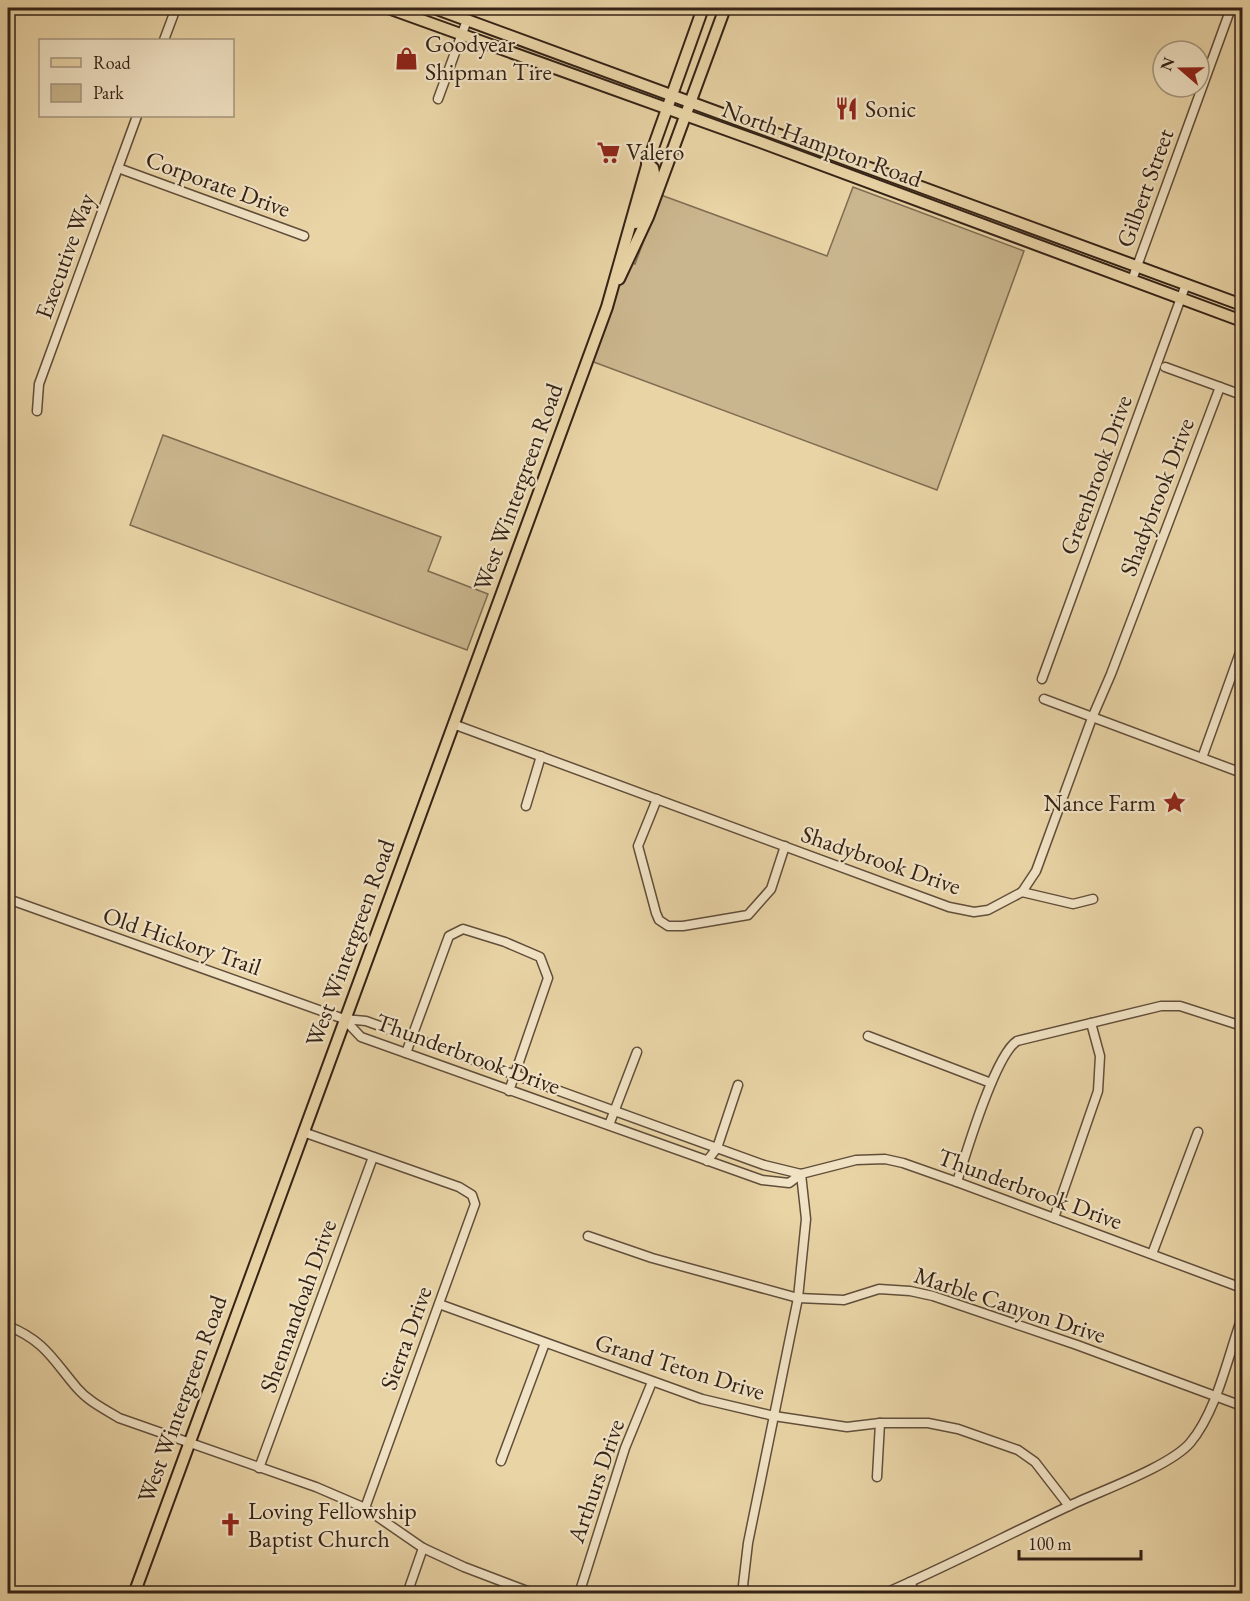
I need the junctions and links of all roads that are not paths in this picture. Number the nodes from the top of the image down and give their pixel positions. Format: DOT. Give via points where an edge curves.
graph roads {
  1 [pos="176,8"];
  2 [pos="387,8"];
  3 [pos="434,8"];
  4 [pos="703,8"];
  5 [pos="725,8"];
  6 [pos="1231,8"];
  7 [pos="467,20"];
  8 [pos="462,35"];
  9 [pos="164,39"];
  10 [pos="672,94"];
  11 [pos="438,99"];
  12 [pos="691,101"];
  13 [pos="667,110"];
  14 [pos="685,116"];
  15 [pos="137,117"];
  16 [pos="647,163"];
  17 [pos="865,165"];
  18 [pos="118,168"];
  19 [pos="860,180"];
  20 [pos="304,236"];
  21 [pos="1137,266"];
  22 [pos="620,278"];
  23 [pos="1132,280"];
  24 [pos="1186,284"];
  25 [pos="1181,299"];
  26 [pos="1242,305"];
  27 [pos="607,307"];
  28 [pos="1242,321"];
  29 [pos="1165,367"];
  30 [pos="1220,387"];
  31 [pos="1242,395"];
  32 [pos="37,411"];
  33 [pos="1242,646"];
  34 [pos="1042,679"];
  35 [pos="1044,699"];
  36 [pos="1092,718"];
  37 [pos="453,724"];
  38 [pos="541,756"];
  39 [pos="1202,758"];
  40 [pos="1242,773"];
  41 [pos="657,799"];
  42 [pos="526,806"];
  43 [pos="785,846"];
  44 [pos="1022,892"];
  45 [pos="8,899"];
  46 [pos="1093,899"];
  47 [pos="344,1019"];
  48 [pos="1091,1023"];
  49 [pos="1242,1026"];
  50 [pos="868,1036"];
  51 [pos="411,1038"];
  52 [pos="637,1052"];
  53 [pos="406,1053"];
  54 [pos="514,1076"];
  55 [pos="991,1083"];
  56 [pos="738,1085"];
  57 [pos="509,1091"];
  58 [pos="614,1112"];
  59 [pos="609,1125"];
  60 [pos="303,1132"];
  61 [pos="1198,1132"];
  62 [pos="717,1148"];
  63 [pos="373,1156"];
  64 [pos="707,1161"];
  65 [pos="801,1174"];
  66 [pos="957,1182"];
  67 [pos="1054,1218"];
  68 [pos="588,1236"];
  69 [pos="1152,1254"];
  70 [pos="1242,1288"];
  71 [pos="798,1298"];
  72 [pos="439,1304"];
  73 [pos="1242,1317"];
  74 [pos="8,1326"];
  75 [pos="545,1343"];
  76 [pos="652,1382"];
  77 [pos="1215,1396"];
  78 [pos="1242,1406"];
  79 [pos="774,1416"];
  80 [pos="880,1423"];
  81 [pos="189,1443"];
  82 [pos="501,1461"];
  83 [pos="259,1468"];
  84 [pos="877,1477"];
  85 [pos="1069,1506"];
  86 [pos="365,1508"];
  87 [pos="423,1548"];
  88 [pos="910,1582"];
  89 [pos="134,1593"];
  90 [pos="407,1593"];
  91 [pos="531,1593"];
  92 [pos="579,1593"];
  93 [pos="742,1593"];
  94 [pos="883,1593"];
  95 [pos="916,1593"];
  1 -- 9 [label="street"];
  2 -- 8 [label="main road, North Hampton Road"];
  3 -- 7 [label="main road, North Hampton Road"];
  4 -- 10 [label="main road, West Wintergreen Road"];
  5 -- 12 [label="main road, West Wintergreen Road"];
  6 -- 21 [label="street, Gilbert Street"];
  7 -- 8 [label="street"];
  7 -- 10 [label="main road, North Hampton Road"];
  8 -- 11 [label="street"];
  8 -- 13 [label="main road, North Hampton Road"];
  10 -- 12 [label="main road, North Hampton Road"];
  10 -- 13 [label="main road, West Wintergreen Road"];
  12 -- 14 [label="main road, West Wintergreen Road"];
  12 -- 17 [label="main road, North Hampton Road"];
  13 -- 14 [label="main road, North Hampton Road"];
  13 -- 16 [label="main road, West Wintergreen Road"];
  14 -- 19 [label="main road, North Hampton Road"];
  14 -- 22 [label="main road, West Wintergreen Road" via="648,218"];
  15 -- 18 [label="street, Executive Way"];
  16 -- 22 [label="main road" via="654,173"];
  16 -- 27 [label="main road, West Wintergreen Road"];
  17 -- 19 [label="main road"];
  17 -- 21 [label="main road, North Hampton Road"];
  18 -- 20 [label="street, Corporate Drive"];
  18 -- 32 [label="street, Executive Way" via="39,384"];
  19 -- 23 [label="main road, North Hampton Road"];
  21 -- 23 [label="street, Gilbert Street"];
  21 -- 24 [label="main road, North Hampton Road"];
  22 -- 27 [label="main road, West Wintergreen Road"];
  23 -- 25 [label="main road, North Hampton Road"];
  24 -- 25 [label="street, Greenbrook Drive"];
  24 -- 26 [label="main road, North Hampton Road"];
  25 -- 28 [label="main road, North Hampton Road"];
  25 -- 34 [label="street, Greenbrook Drive"];
  27 -- 37 [label="main road, West Wintergreen Road"];
  29 -- 30 [label="street"];
  30 -- 31 [label="street"];
  30 -- 36 [label="street, Shadybrook Drive"];
  33 -- 39 [label="street"];
  35 -- 36 [label="street"];
  36 -- 39 [label="street"];
  36 -- 44 [label="street, Shadybrook Drive" via="1036,871"];
  37 -- 38 [label="street, Shadybrook Drive"];
  37 -- 47 [label="main road, West Wintergreen Road"];
  38 -- 41 [label="street, Shadybrook Drive"];
  38 -- 42 [label="street"];
  39 -- 40 [label="street"];
  41 -- 43 [label="street, Shadybrook Drive"];
  41 -- 43 [label="street" via="638,846 656,913 668,926 748,915 771,889"];
  43 -- 44 [label="street, Shadybrook Drive" via="949,907 974,912 988,910"];
  44 -- 46 [label="street" via="1073,904"];
  45 -- 47 [label="street, Old Hickory Trail"];
  47 -- 51 [label="street, Thunderbrook Drive" via="366,1021"];
  47 -- 53 [label="street, Thunderbrook Drive" via="361,1037"];
  47 -- 60 [label="main road, West Wintergreen Road"];
  48 -- 49 [label="street" via="1161,1006 1180,1006"];
  48 -- 55 [label="street" via="1017,1041 1010,1046"];
  48 -- 67 [label="street" via="1100,1056 1098,1090"];
  50 -- 55 [label="street"];
  51 -- 53 [label="street"];
  51 -- 54 [label="street, Thunderbrook Drive"];
  51 -- 54 [label="street" via="450,936 463,929 505,942 540,957 548,978"];
  52 -- 58 [label="street"];
  53 -- 57 [label="street, Thunderbrook Drive"];
  54 -- 57 [label="street"];
  54 -- 58 [label="street, Thunderbrook Drive"];
  55 -- 66 [label="street"];
  56 -- 62 [label="street"];
  57 -- 59 [label="street, Thunderbrook Drive"];
  58 -- 59 [label="street"];
  58 -- 62 [label="street, Thunderbrook Drive"];
  59 -- 64 [label="street, Thunderbrook Drive"];
  60 -- 63 [label="street"];
  60 -- 81 [label="main road, West Wintergreen Road"];
  61 -- 69 [label="street"];
  62 -- 64 [label="street"];
  62 -- 65 [label="street, Thunderbrook Drive" via="764,1166"];
  63 -- 72 [label="street, Sierra Drive" via="472,1195 475,1204"];
  63 -- 83 [label="street, Shennandoah Drive"];
  64 -- 65 [label="street, Thunderbrook Drive" via="762,1180 789,1183"];
  65 -- 66 [label="street, Thunderbrook Drive" via="856,1160 885,1159"];
  65 -- 71 [label="street" via="806,1219"];
  66 -- 67 [label="street, Thunderbrook Drive"];
  67 -- 69 [label="street, Thunderbrook Drive"];
  68 -- 71 [label="street, Marble Canyon Drive"];
  69 -- 70 [label="street, Thunderbrook Drive"];
  71 -- 77 [label="street, Marble Canyon Drive" via="844,1300 879,1289 933,1296"];
  71 -- 79 [label="street"];
  72 -- 75 [label="street, Grand Teton Drive"];
  72 -- 86 [label="street, Sierra Drive"];
  73 -- 77 [label="street"];
  74 -- 81 [label="street" via="36,1341 53,1356 90,1400 119,1418"];
  75 -- 76 [label="street, Grand Teton Drive"];
  75 -- 82 [label="street"];
  76 -- 79 [label="street, Grand Teton Drive"];
  76 -- 92 [label="street, Arthurs Drive" via="619,1467"];
  77 -- 78 [label="street, Marble Canyon Drive"];
  77 -- 85 [label="street" via="1189,1444 1161,1464"];
  79 -- 80 [label="street, Grand Teton Drive" via="847,1427"];
  79 -- 93 [label="street"];
  80 -- 84 [label="street"];
  80 -- 85 [label="street, Grand Teton Drive" via="928,1423 1017,1450 1035,1462"];
  81 -- 83 [label="street"];
  81 -- 89 [label="main road, West Wintergreen Road"];
  83 -- 86 [label="street"];
  85 -- 88 [label="street"];
  86 -- 87 [label="street"];
  87 -- 90 [label="street"];
  87 -- 91 [label="street"];
  88 -- 94 [label="street"];
  88 -- 95 [label="street"];
}
